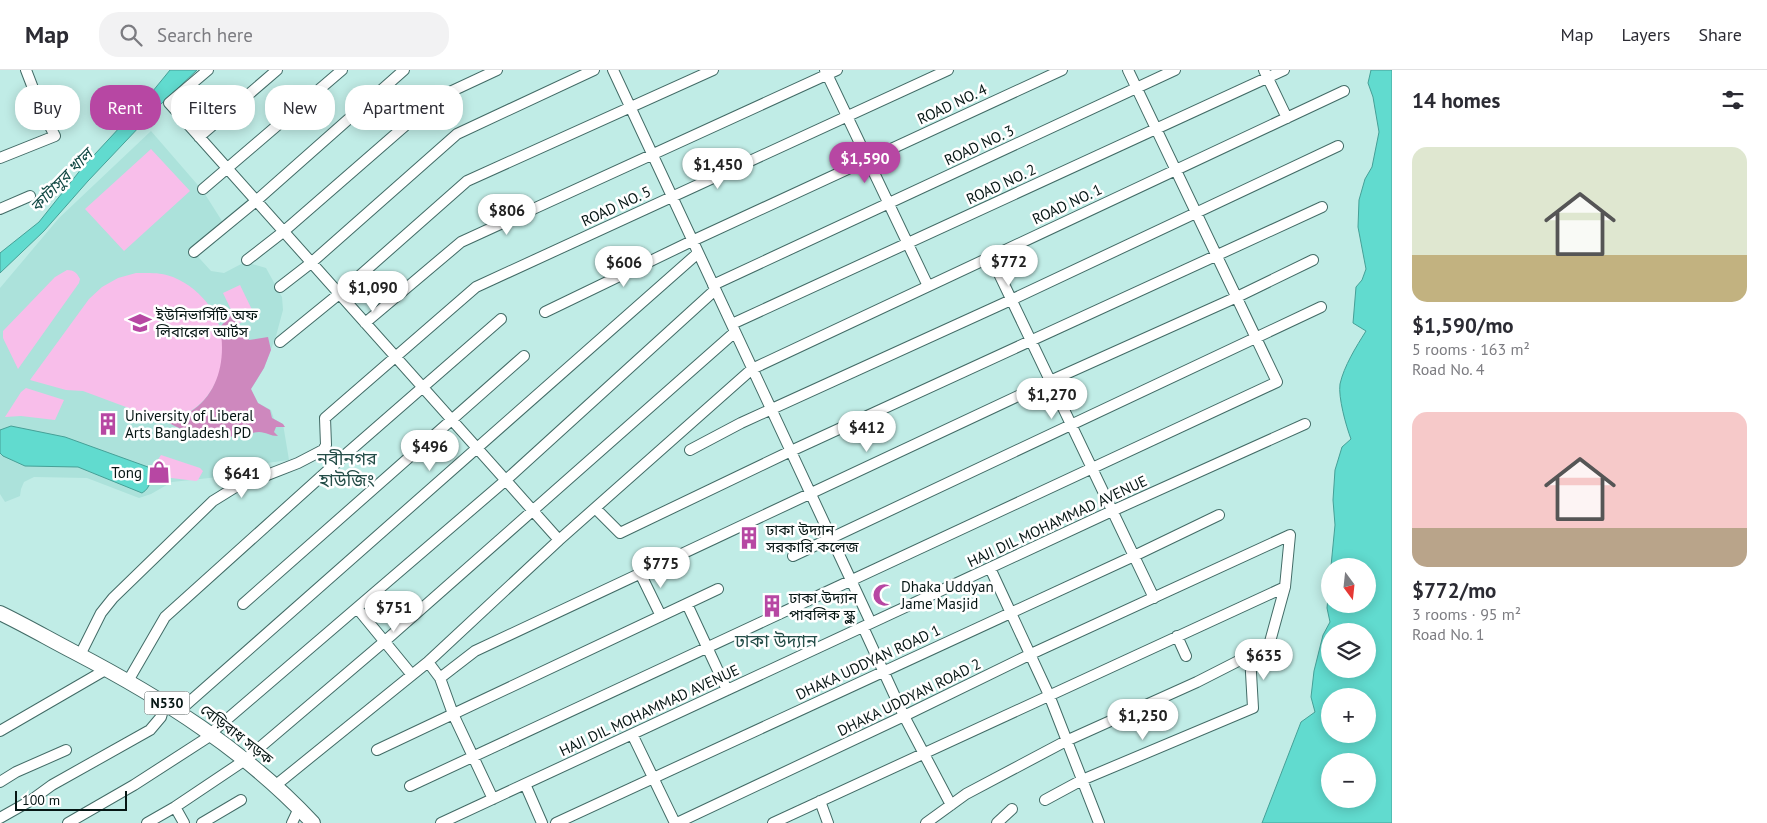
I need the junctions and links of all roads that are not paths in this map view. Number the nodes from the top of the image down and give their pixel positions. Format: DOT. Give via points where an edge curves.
graph roads {
  1 [pos="26,70"];
  2 [pos="208,70"];
  3 [pos="277,70"];
  4 [pos="342,70"];
  5 [pos="404,70"];
  6 [pos="497,70"];
  7 [pos="594,70"];
  8 [pos="612,70"];
  9 [pos="713,70"];
  10 [pos="948,70"];
  11 [pos="1060,70"];
  12 [pos="1128,70"];
  13 [pos="1175,70"];
  14 [pos="1284,70"];
  15 [pos="830,71"];
  16 [pos="1266,74"];
  17 [pos="1137,88"];
  18 [pos="1344,91"];
  19 [pos="630,108"];
  20 [pos="847,116"];
  21 [pos="1287,118"];
  22 [pos="1156,129"];
  23 [pos="198,137"];
  24 [pos="1338,146"];
  25 [pos="653,156"];
  26 [pos="0,158"];
  27 [pos="868,160"];
  28 [pos="227,168"];
  29 [pos="1176,170"];
  30 [pos="203,188"];
  31 [pos="30,196"];
  32 [pos="672,197"];
  33 [pos="256,201"];
  34 [pos="888,203"];
  35 [pos="1322,207"];
  36 [pos="0,209"];
  37 [pos="1196,212"];
  38 [pos="284,232"];
  39 [pos="692,241"];
  40 [pos="907,244"];
  41 [pos="194,252"];
  42 [pos="698,253"];
  43 [pos="1217,256"];
  44 [pos="991,257"];
  45 [pos="247,260"];
  46 [pos="1313,260"];
  47 [pos="311,263"];
  48 [pos="928,286"];
  49 [pos="280,287"];
  50 [pos="714,287"];
  51 [pos="339,294"];
  52 [pos="1237,297"];
  53 [pos="1011,300"];
  54 [pos="1321,307"];
  55 [pos="545,312"];
  56 [pos="501,320"];
  57 [pos="365,323"];
  58 [pos="733,328"];
  59 [pos="1256,338"];
  60 [pos="1031,341"];
  61 [pos="280,342"];
  62 [pos="395,356"];
  63 [pos="524,356"];
  64 [pos="752,369"];
  65 [pos="1050,381"];
  66 [pos="423,388"];
  67 [pos="772,410"];
  68 [pos="451,420"];
  69 [pos="1305,424"];
  70 [pos="1071,425"];
  71 [pos="476,447"];
  72 [pos="690,450"];
  73 [pos="322,451"];
  74 [pos="791,451"];
  75 [pos="338,462"];
  76 [pos="1092,469"];
  77 [pos="506,480"];
  78 [pos="811,494"];
  79 [pos="596,509"];
  80 [pos="533,511"];
  81 [pos="1112,511"];
  82 [pos="1220,515"];
  83 [pos="831,538"];
  84 [pos="559,540"];
  85 [pos="793,556"];
  86 [pos="1134,556"];
  87 [pos="990,568"];
  88 [pos="640,573"];
  89 [pos="852,581"];
  90 [pos="1285,586"];
  91 [pos="718,589"];
  92 [pos="1154,598"];
  93 [pos="243,604"];
  94 [pos="687,604"];
  95 [pos="357,608"];
  96 [pos="0,613"];
  97 [pos="1010,613"];
  98 [pos="661,616"];
  99 [pos="867,625"];
  100 [pos="1177,636"];
  101 [pos="385,641"];
  102 [pos="707,648"];
  103 [pos="1031,654"];
  104 [pos="80,655"];
  105 [pos="1250,655"];
  106 [pos="1186,656"];
  107 [pos="428,662"];
  108 [pos="107,669"];
  109 [pos="884,672"];
  110 [pos="412,675"];
  111 [pos="440,678"];
  112 [pos="128,681"];
  113 [pos="727,690"];
  114 [pos="1049,695"];
  115 [pos="165,703"];
  116 [pos="179,711"];
  117 [pos="453,714"];
  118 [pos="904,716"];
  119 [pos="0,731"];
  120 [pos="212,734"];
  121 [pos="632,734"];
  122 [pos="1066,741"];
  123 [pos="66,750"];
  124 [pos="377,750"];
  125 [pos="924,754"];
  126 [pos="473,757"];
  127 [pos="245,760"];
  128 [pos="654,778"];
  129 [pos="1082,780"];
  130 [pos="0,782"];
  131 [pos="525,784"];
  132 [pos="276,785"];
  133 [pos="410,786"];
  134 [pos="493,799"];
  135 [pos="241,800"];
  136 [pos="1045,800"];
  137 [pos="820,801"];
  138 [pos="951,805"];
  139 [pos="175,807"];
  140 [pos="299,808"];
  141 [pos="1012,809"];
  142 [pos="0,818"];
  143 [pos="68,823"];
  144 [pos="147,823"];
  145 [pos="184,823"];
  146 [pos="202,823"];
  147 [pos="292,823"];
  148 [pos="313,823"];
  149 [pos="441,823"];
  150 [pos="542,823"];
  151 [pos="556,823"];
  152 [pos="676,823"];
  153 [pos="773,823"];
  154 [pos="828,823"];
  155 [pos="926,823"];
  156 [pos="996,823"];
  157 [pos="1099,823"];
  1 -- 26 [label="street" via="55,136"];
  2 -- 23 [label="street" via="169,103"];
  3 -- 23 [label="street"];
  4 -- 28 [label="street"];
  5 -- 33 [label="street"];
  6 -- 38 [label="street" via="437,98"];
  7 -- 47 [label="street" via="457,134"];
  8 -- 19 [label="street"];
  9 -- 19 [label="street"];
  10 -- 20 [label="street, ROAD NO. 5"];
  11 -- 27 [label="street, ROAD NO. 4"];
  12 -- 17 [label="street"];
  13 -- 17 [label="street, ROAD NO. 3"];
  14 -- 16 [label="street, ROAD NO. 2"];
  15 -- 20 [label="street"];
  15 -- 25 [label="street"];
  16 -- 21 [label="street"];
  16 -- 22 [label="street, ROAD NO. 2"];
  17 -- 22 [label="street"];
  17 -- 34 [label="street, ROAD NO. 3"];
  18 -- 21 [label="street, ROAD NO. 1"];
  19 -- 25 [label="street"];
  19 -- 51 [label="street" via="467,180"];
  20 -- 27 [label="street"];
  20 -- 32 [label="street, ROAD NO. 5"];
  21 -- 29 [label="street, ROAD NO. 1"];
  22 -- 29 [label="street"];
  22 -- 40 [label="street, ROAD NO. 2"];
  23 -- 28 [label="street"];
  24 -- 37 [label="street"];
  25 -- 32 [label="street"];
  25 -- 57 [label="street" via="461,242"];
  27 -- 34 [label="street"];
  27 -- 39 [label="street, ROAD NO. 4"];
  28 -- 30 [label="street"];
  28 -- 33 [label="street"];
  29 -- 37 [label="street"];
  29 -- 44 [label="street, ROAD NO. 1"];
  31 -- 36 [label="street"];
  32 -- 39 [label="street"];
  32 -- 62 [label="street, ROAD NO. 5" via="476,287"];
  33 -- 38 [label="street"];
  33 -- 41 [label="street"];
  34 -- 40 [label="street"];
  34 -- 50 [label="street, ROAD NO. 3"];
  35 -- 43 [label="street"];
  37 -- 43 [label="street"];
  37 -- 53 [label="street"];
  38 -- 45 [label="street"];
  38 -- 47 [label="street"];
  39 -- 42 [label="street"];
  39 -- 55 [label="street, ROAD NO. 4"];
  40 -- 48 [label="street"];
  40 -- 58 [label="street, ROAD NO. 2"];
  42 -- 50 [label="street"];
  42 -- 71 [label="street"];
  43 -- 52 [label="street"];
  43 -- 60 [label="street"];
  44 -- 48 [label="street, ROAD NO. 1"];
  44 -- 53 [label="street"];
  46 -- 52 [label="street"];
  47 -- 49 [label="street"];
  47 -- 51 [label="street"];
  48 -- 64 [label="street, ROAD NO. 1"];
  50 -- 58 [label="street"];
  50 -- 77 [label="street, ROAD NO. 3"];
  51 -- 57 [label="street"];
  51 -- 61 [label="street"];
  52 -- 59 [label="street"];
  52 -- 65 [label="street"];
  53 -- 60 [label="street"];
  53 -- 67 [label="street"];
  54 -- 59 [label="street"];
  56 -- 66 [label="street"];
  57 -- 62 [label="street"];
  58 -- 64 [label="street"];
  58 -- 80 [label="street, ROAD NO. 2"];
  59 -- 70 [label="street"];
  59 -- 76 [label="street" via="1278,382"];
  60 -- 65 [label="street"];
  60 -- 74 [label="street"];
  62 -- 66 [label="street"];
  62 -- 73 [label="street, ROAD NO. 5" via="325,418 326,445"];
  63 -- 68 [label="street"];
  64 -- 67 [label="street"];
  64 -- 79 [label="street, ROAD NO. 1"];
  65 -- 70 [label="street"];
  65 -- 78 [label="street"];
  66 -- 68 [label="street"];
  66 -- 75 [label="street"];
  67 -- 72 [label="street"];
  67 -- 74 [label="street"];
  68 -- 71 [label="street"];
  68 -- 93 [label="street"];
  69 -- 81 [label="street, HAJI DIL MOHAMMAD AVENUE"];
  70 -- 76 [label="street"];
  70 -- 83 [label="street"];
  71 -- 77 [label="street"];
  71 -- 116 [label="street"];
  73 -- 75 [label="street" via="332,461"];
  73 -- 104 [label="street" via="298,464 234,488 213,501 113,598 101,613"];
  74 -- 78 [label="street"];
  74 -- 79 [label="street" via="620,533"];
  75 -- 112 [label="street" via="165,617"];
  76 -- 81 [label="street"];
  76 -- 89 [label="street"];
  77 -- 80 [label="street"];
  77 -- 95 [label="street, ROAD NO. 3"];
  78 -- 83 [label="street"];
  78 -- 88 [label="street"];
  79 -- 84 [label="street, ROAD NO. 1"];
  80 -- 84 [label="street"];
  80 -- 101 [label="street, ROAD NO. 2"];
  81 -- 86 [label="street"];
  81 -- 87 [label="street, HAJI DIL MOHAMMAD AVENUE"];
  82 -- 86 [label="street, DHAKA UDDYAN ROAD 1"];
  83 -- 85 [label="street"];
  83 -- 89 [label="street"];
  84 -- 107 [label="street, ROAD NO. 1"];
  86 -- 92 [label="street"];
  86 -- 97 [label="street, DHAKA UDDYAN ROAD 1"];
  87 -- 97 [label="street"];
  87 -- 99 [label="street, HAJI DIL MOHAMMAD AVENUE"];
  88 -- 98 [label="street"];
  88 -- 111 [label="street" via="475,651"];
  89 -- 99 [label="street"];
  89 -- 102 [label="street"];
  90 -- 92 [label="street, DHAKA UDDYAN ROAD 2" via="1290,535"];
  90 -- 100 [label="street"];
  90 -- 105 [label="street" via="1268,649"];
  91 -- 94 [label="street"];
  92 -- 103 [label="street, DHAKA UDDYAN ROAD 2"];
  94 -- 98 [label="street"];
  94 -- 102 [label="street"];
  95 -- 101 [label="street"];
  95 -- 120 [label="street, ROAD NO. 3"];
  96 -- 104 [label="highway, বেড়িবাধ সড়ক / N530"];
  97 -- 103 [label="street"];
  97 -- 109 [label="street, DHAKA UDDYAN ROAD 1"];
  98 -- 117 [label="street"];
  99 -- 109 [label="street"];
  99 -- 113 [label="street, HAJI DIL MOHAMMAD AVENUE"];
  100 -- 106 [label="street"];
  100 -- 114 [label="street"];
  101 -- 110 [label="street"];
  101 -- 127 [label="street, ROAD NO. 2"];
  102 -- 113 [label="street"];
  102 -- 126 [label="street"];
  103 -- 114 [label="street"];
  103 -- 118 [label="street, DHAKA UDDYAN ROAD 2"];
  104 -- 108 [label="highway, বেড়িবাধ সড়ক / N530"];
  105 -- 122 [label="street"];
  105 -- 129 [label="street" via="1253,708"];
  107 -- 110 [label="street, ROAD NO. 1"];
  107 -- 111 [label="street"];
  108 -- 112 [label="highway, বেড়িবাধ সড়ক / N530"];
  108 -- 119 [label="street"];
  109 -- 118 [label="street"];
  109 -- 128 [label="street, DHAKA UDDYAN ROAD 1"];
  110 -- 132 [label="street, ROAD NO. 1"];
  111 -- 117 [label="street"];
  112 -- 115 [label="highway, বেড়িবাধ সড়ক / N530"];
  113 -- 121 [label="street, HAJI DIL MOHAMMAD AVENUE"];
  114 -- 122 [label="street"];
  114 -- 125 [label="street"];
  115 -- 116 [label="highway, বেড়িবাধ সড়ক / N530"];
  115 -- 142 [label="street" via="161,717 150,730"];
  116 -- 120 [label="highway, বেড়িবাধ সড়ক / N530"];
  117 -- 124 [label="street"];
  117 -- 126 [label="street"];
  118 -- 125 [label="street"];
  118 -- 152 [label="street, DHAKA UDDYAN ROAD 2"];
  120 -- 127 [label="highway, বেড়িবাধ সড়ক / N530"];
  120 -- 143 [label="street, ROAD NO. 3"];
  121 -- 128 [label="street"];
  121 -- 131 [label="street, HAJI DIL MOHAMMAD AVENUE"];
  122 -- 129 [label="street"];
  122 -- 138 [label="street"];
  123 -- 130 [label="street"];
  125 -- 137 [label="street"];
  125 -- 138 [label="street"];
  126 -- 133 [label="street"];
  126 -- 134 [label="street"];
  127 -- 132 [label="highway, বেড়িবাধ সড়ক / N530"];
  127 -- 139 [label="street, ROAD NO. 2"];
  128 -- 151 [label="street, DHAKA UDDYAN ROAD 1"];
  128 -- 152 [label="street"];
  129 -- 136 [label="street"];
  129 -- 157 [label="street"];
  131 -- 134 [label="street, HAJI DIL MOHAMMAD AVENUE"];
  131 -- 150 [label="street"];
  132 -- 140 [label="highway, বেড়িবাধ সড়ক / N530"];
  134 -- 149 [label="street, HAJI DIL MOHAMMAD AVENUE"];
  135 -- 146 [label="street"];
  137 -- 153 [label="street"];
  137 -- 154 [label="street"];
  138 -- 155 [label="street"];
  139 -- 144 [label="street, ROAD NO. 2"];
  139 -- 145 [label="street"];
  140 -- 147 [label="street"];
  140 -- 148 [label="highway, বেড়িবাধ সড়ক / N530"];
  141 -- 156 [label="street"];
}
